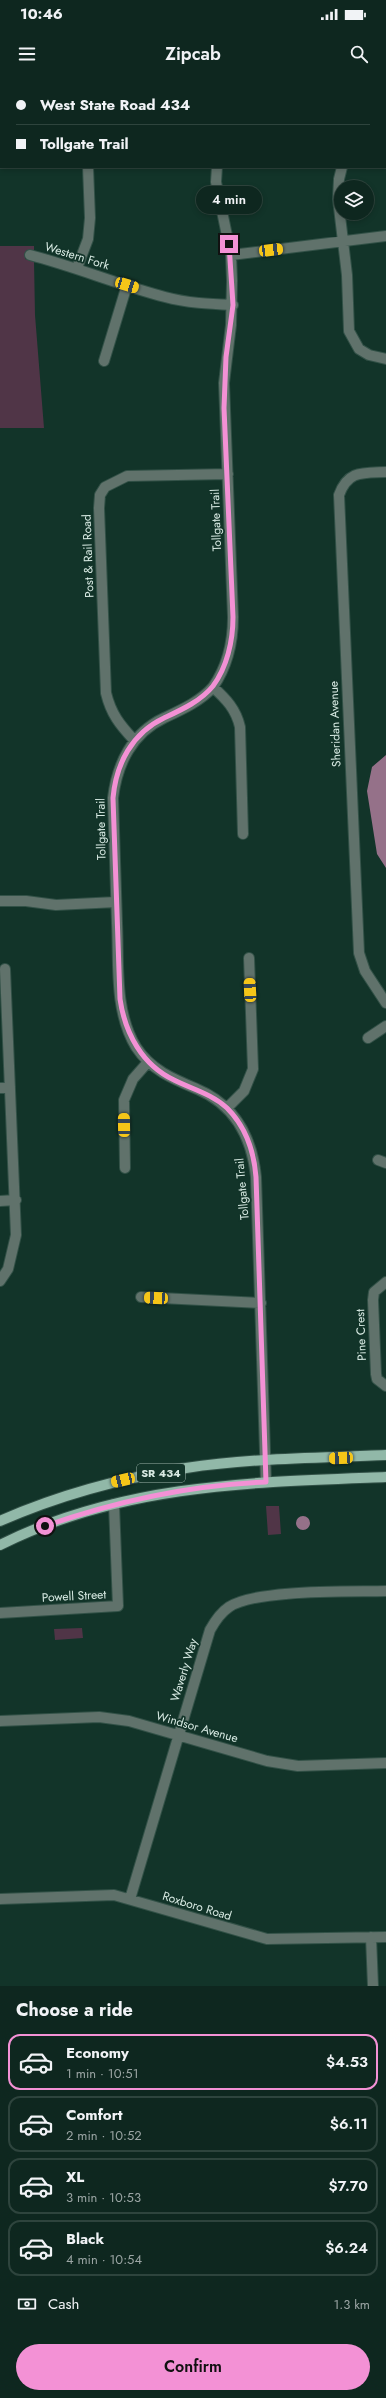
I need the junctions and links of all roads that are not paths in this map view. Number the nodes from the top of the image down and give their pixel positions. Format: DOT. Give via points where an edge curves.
graph roads {
  1 [pos="88,168"];
  2 [pos="217,168"];
  3 [pos="342,168"];
  4 [pos="386,236"];
  5 [pos="343,241"];
  6 [pos="30,255"];
  7 [pos="231,255"];
  8 [pos="77,268"];
  9 [pos="127,285"];
  10 [pos="233,305"];
  11 [pos="386,359"];
  12 [pos="104,361"];
  13 [pos="386,472"];
  14 [pos="228,474"];
  15 [pos="213,686"];
  16 [pos="134,740"];
  17 [pos="243,834"];
  18 [pos="0,901"];
  19 [pos="116,902"];
  20 [pos="249,958"];
  21 [pos="5,969"];
  22 [pos="386,1003"];
  23 [pos="386,1026"];
  24 [pos="368,1038"];
  25 [pos="148,1062"];
  26 [pos="5,1088"];
  27 [pos="227,1108"];
  28 [pos="125,1168"];
  29 [pos="16,1200"];
  30 [pos="0,1201"];
  31 [pos="0,1281"];
  32 [pos="383,1283"];
  33 [pos="141,1297"];
  34 [pos="261,1303"];
  35 [pos="384,1385"];
  36 [pos="386,1456"];
  37 [pos="265,1461"];
  38 [pos="386,1477"];
  39 [pos="266,1482"];
  40 [pos="114,1504"];
  41 [pos="0,1521"];
  42 [pos="0,1545"];
  43 [pos="386,1591"];
  44 [pos="0,1613"];
  45 [pos="0,1721"];
  46 [pos="178,1734"];
  47 [pos="386,1763"];
  48 [pos="0,1898"];
  49 [pos="130,1899"];
  50 [pos="371,1937"];
  51 [pos="386,1937"];
  52 [pos="373,1986"];
  1 -- 8 [label="street" via="88,232"];
  2 -- 7 [label="street, Tollgate Trail" via="216,182"];
  3 -- 5 [label="street" via="338,199"];
  4 -- 5 [label="street"];
  5 -- 7 [label="street"];
  5 -- 11 [label="street" via="349,331 359,349"];
  6 -- 8 [label="street, Western Fork"];
  7 -- 10 [label="street, Tollgate Trail"];
  8 -- 9 [label="street, Western Fork"];
  9 -- 10 [label="street, Western Fork" via="166,297"];
  9 -- 12 [label="street"];
  10 -- 14 [label="street, Tollgate Trail" via="224,383"];
  13 -- 22 [label="street, Sheridan Avenue" via="360,473 347,479 339,495 359,954 365,972"];
  14 -- 15 [label="street, Tollgate Trail" via="233,629 228,654"];
  14 -- 16 [label="street, Post & Rail Road" via="127,476 105,487 100,495 106,693 115,720"];
  15 -- 16 [label="street, Tollgate Trail" via="202,696 162,719"];
  15 -- 17 [label="street" via="230,703 240,727"];
  16 -- 19 [label="street, Tollgate Trail" via="120,764 114,782"];
  18 -- 19 [label="street" via="56,905"];
  19 -- 25 [label="street, Tollgate Trail" via="122,1012 136,1047"];
  20 -- 27 [label="street" via="253,1069 244,1091"];
  21 -- 26 [label="street"];
  23 -- 24 [label="street"];
  25 -- 27 [label="street, Tollgate Trail" via="172,1079 198,1089"];
  25 -- 28 [label="street" via="133,1079 124,1100"];
  26 -- 29 [label="street"];
  27 -- 34 [label="street, Tollgate Trail" via="249,1141 255,1165"];
  29 -- 30 [label="street"];
  29 -- 31 [label="street" via="14,1251 8,1269"];
  32 -- 35 [label="street, Pine Crest" via="374,1292 373,1300 376,1374"];
  33 -- 34 [label="street"];
  34 -- 37 [label="street, Tollgate Trail"];
  36 -- 37 [label="main road, SR 434"];
  37 -- 39 [label="street, Tollgate Trail"];
  37 -- 41 [label="main road, SR 434" via="186,1468 119,1481 60,1498"];
  38 -- 39 [label="main road, SR 434"];
  39 -- 40 [label="main road, SR 434" via="185,1489"];
  40 -- 42 [label="main road, SR 434" via="45,1526"];
  40 -- 44 [label="street, Powell Street" via="118,1606"];
  43 -- 46 [label="street, Waverly Way" via="265,1596 230,1606 219,1616 210,1630"];
  45 -- 46 [label="street, Windsor Avenue" via="99,1717 129,1721"];
  46 -- 47 [label="street, Windsor Avenue" via="267,1761 298,1766"];
  46 -- 49 [label="street, Waverly Way"];
  48 -- 49 [label="street, Roxboro Road" via="101,1894"];
  49 -- 50 [label="street, Roxboro Road" via="267,1939"];
  50 -- 51 [label="street, Roxboro Road"];
  50 -- 52 [label="street"];
}
